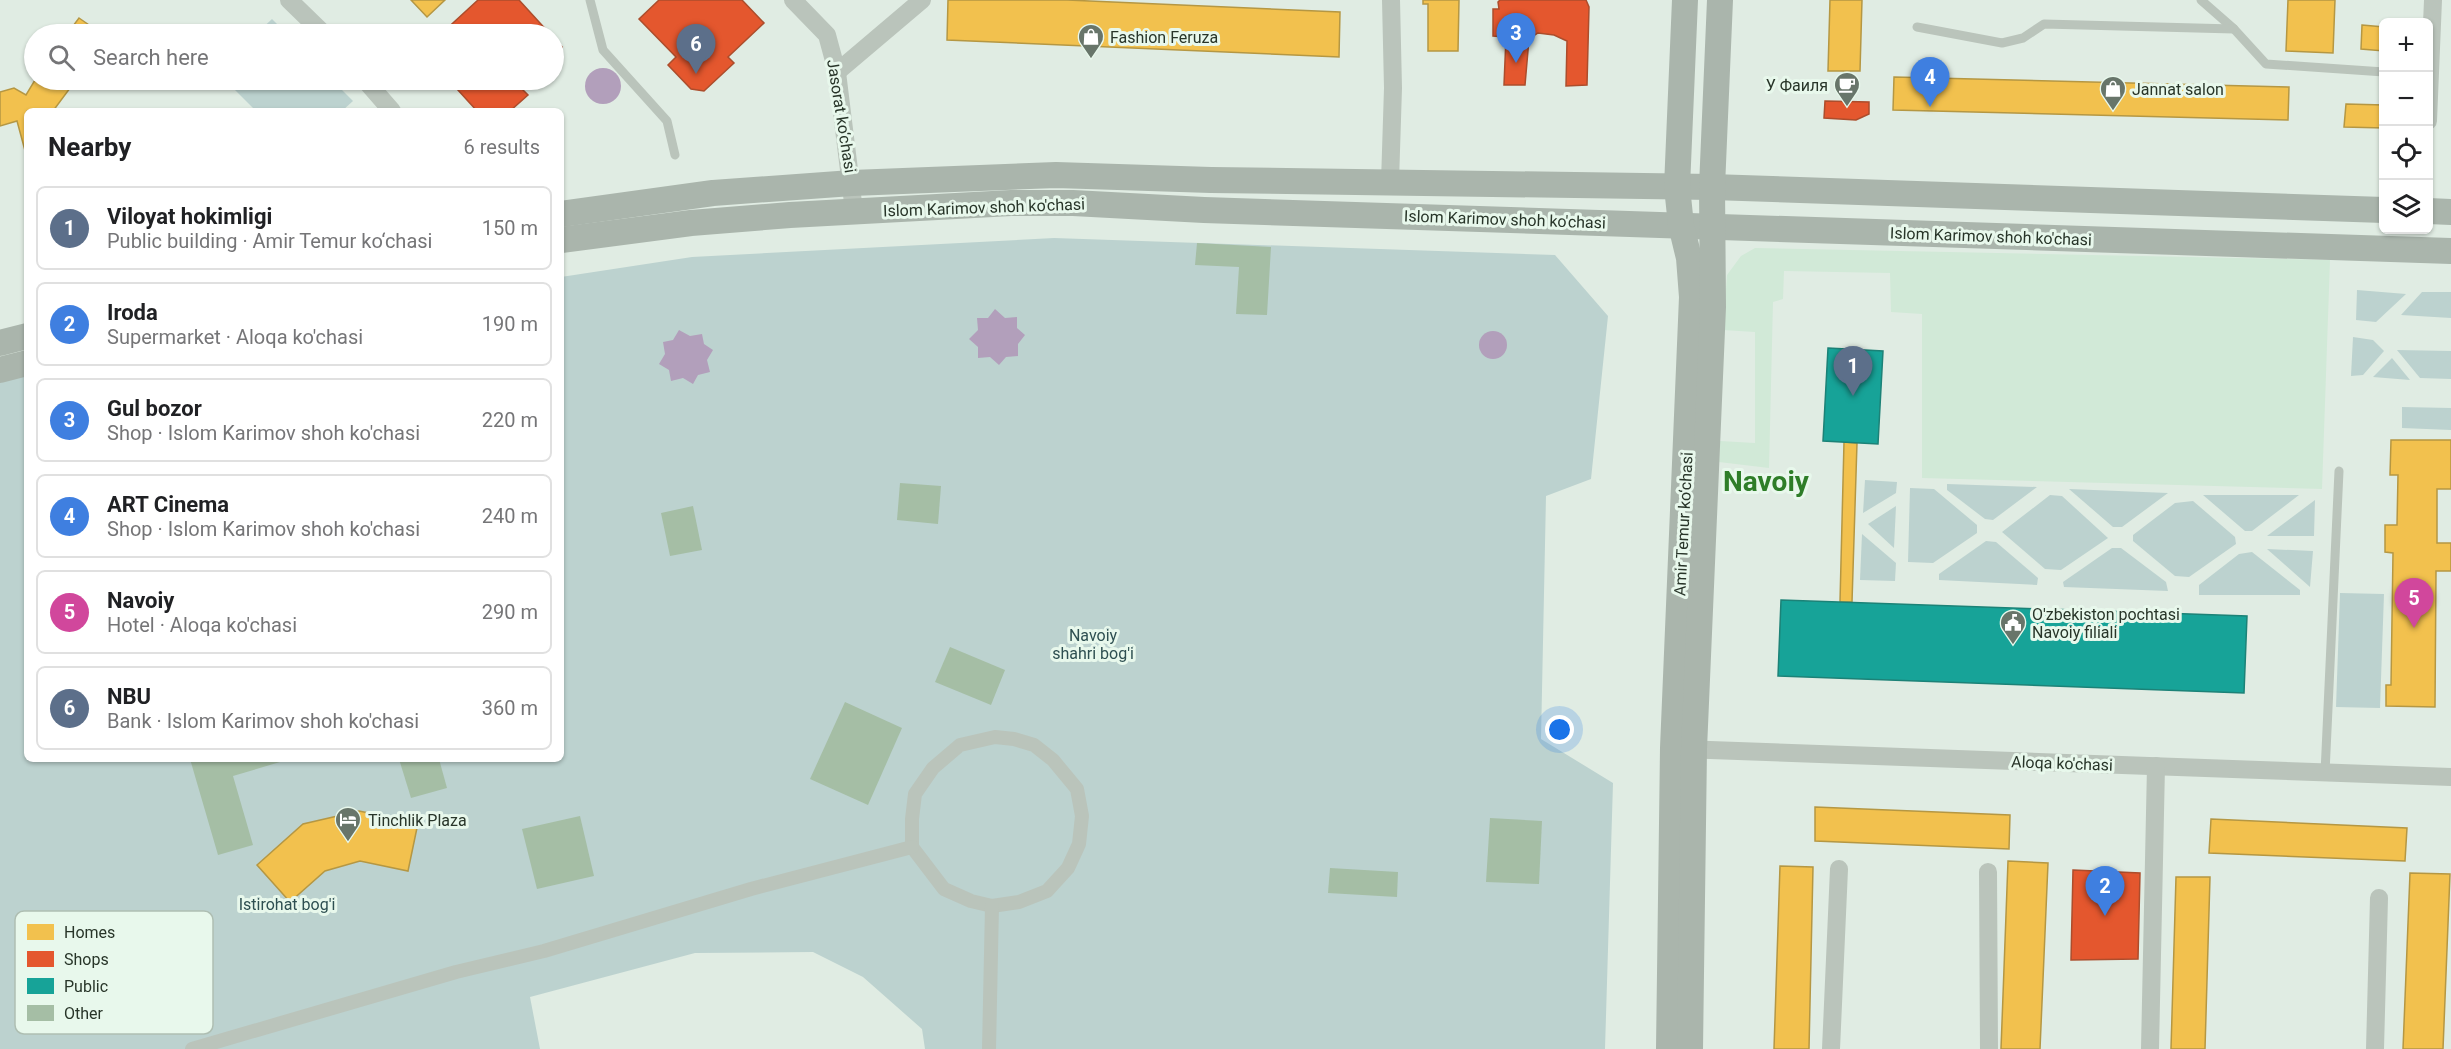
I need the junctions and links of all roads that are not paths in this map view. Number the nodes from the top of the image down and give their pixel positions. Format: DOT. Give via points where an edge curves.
graph roads {
  1 [pos="289,0"];
  2 [pos="590,0"];
  3 [pos="793,0"];
  4 [pos="922,0"];
  5 [pos="1391,0"];
  6 [pos="1685,0"];
  7 [pos="1720,0"];
  8 [pos="2201,0"];
  9 [pos="2433,0"];
  10 [pos="314,24"];
  11 [pos="1917,27"];
  12 [pos="2234,29"];
  13 [pos="837,72"];
  14 [pos="2379,72"];
  15 [pos="2429,72"];
  16 [pos="374,90"];
  17 [pos="389,108"];
  18 [pos="675,155"];
  19 [pos="1390,182"];
  20 [pos="852,183"];
  21 [pos="1677,187"];
  22 [pos="1712,187"];
  23 [pos="2379,210"];
  24 [pos="854,211"];
  25 [pos="2433,211"];
  26 [pos="2451,212"];
  27 [pos="564,214"];
  28 [pos="1682,225"];
  29 [pos="1712,226"];
  30 [pos="564,240"];
  31 [pos="2451,251"];
  32 [pos="24,337"];
  33 [pos="0,344"];
  34 [pos="24,364"];
  35 [pos="0,370"];
  36 [pos="2339,471"];
  37 [pos="1684,749"];
  38 [pos="2156,766"];
  39 [pos="2325,773"];
  40 [pos="2451,777"];
  41 [pos="912,847"];
  42 [pos="1839,869"];
  43 [pos="1988,872"];
  44 [pos="2379,898"];
  45 [pos="992,906"];
  46 [pos="192,1049"];
  47 [pos="989,1049"];
  48 [pos="1669,1049"];
  49 [pos="1690,1049"];
  50 [pos="1831,1049"];
  51 [pos="1989,1049"];
  52 [pos="2150,1049"];
  53 [pos="2375,1049"];
  1 -- 10 [label="street"];
  2 -- 18 [label="lane" via="603,50 667,121"];
  3 -- 13 [label="street, Jasorat ko‘chasi" via="827,35"];
  4 -- 13 [label="street"];
  5 -- 19 [label="street"];
  6 -- 21 [label="main road, Amir Temur ko‘chasi"];
  7 -- 22 [label="main road, Amir Temur ko‘chasi"];
  8 -- 12 [label="lane"];
  9 -- 15 [label="street"];
  11 -- 12 [label="lane" via="2002,43 2023,38 2044,24"];
  12 -- 14 [label="lane" via="2266,64"];
  13 -- 20 [label="street, Jasorat ko‘chasi"];
  16 -- 17 [label="street"];
  19 -- 20 [label="main road, Islom Karimov shoh ko'chasi" via="1056,175"];
  19 -- 21 [label="main road, Islom Karimov shoh ko'chasi"];
  20 -- 24 [label="street, Jasorat ko‘chasi"];
  20 -- 27 [label="main road, Islom Karimov shoh ko'chasi" via="713,193"];
  21 -- 22 [label="main road, Islom Karimov shoh ko'chasi"];
  21 -- 28 [label="main road, Amir Temur ko‘chasi"];
  22 -- 23 [label="main road, Islom Karimov shoh ko'chasi"];
  22 -- 29 [label="main road, Amir Temur ko‘chasi"];
  24 -- 28 [label="main road, Islom Karimov shoh ko'chasi" via="1072,203"];
  24 -- 30 [label="main road, Islom Karimov shoh ko'chasi" via="691,223"];
  25 -- 26 [label="main road"];
  28 -- 29 [label="main road, Islom Karimov shoh ko'chasi"];
  28 -- 37 [label="main road, Amir Temur ko‘chasi" via="1692,297"];
  29 -- 31 [label="main road, Islom Karimov shoh ko'chasi"];
  29 -- 37 [label="main road, Amir Temur ko‘chasi" via="1713,307"];
  32 -- 33 [label="main road"];
  34 -- 35 [label="main road"];
  36 -- 39 [label="lane"];
  37 -- 38 [label="street, Aloqa ko'chasi"];
  37 -- 48 [label="main road, Amir Temur ko‘chasi"];
  37 -- 49 [label="main road, Amir Temur ko‘chasi"];
  38 -- 39 [label="street, Aloqa ko'chasi"];
  38 -- 52 [label="street"];
  39 -- 40 [label="street, Aloqa ko'chasi"];
  41 -- 45 [label="street" via="944,889"];
  41 -- 45 [label="street" via="915,794 933,768 960,745 995,737 1014,739 1034,745 1053,759 1077,789 1082,816 1079,844 1068,868 1047,891 1019,902"];
  41 -- 46 [label="street" via="751,889"];
  42 -- 50 [label="street"];
  43 -- 51 [label="street"];
  44 -- 53 [label="street"];
  45 -- 47 [label="street"];
}
